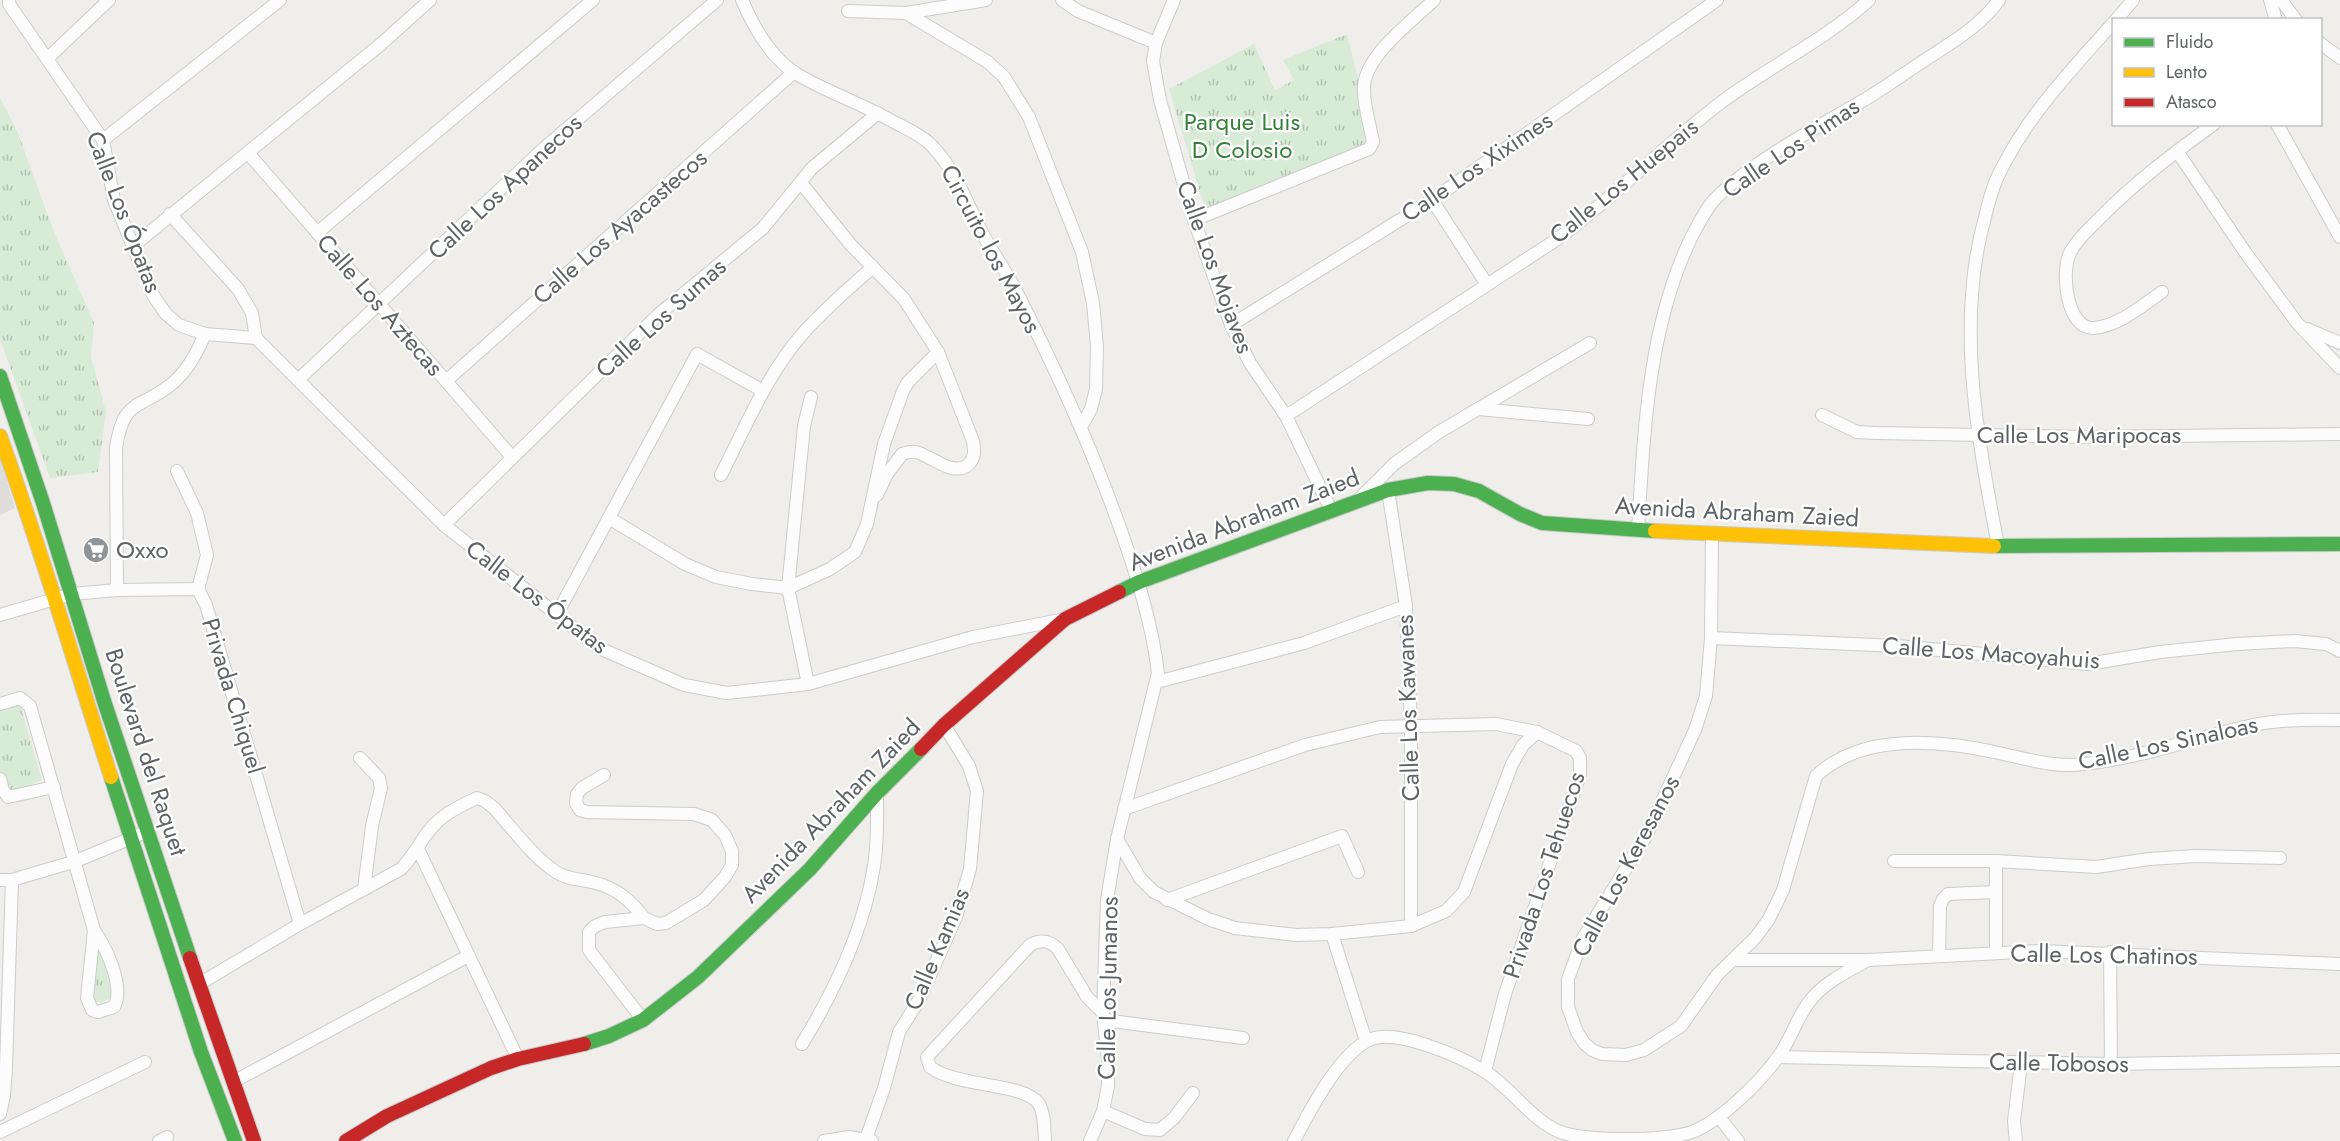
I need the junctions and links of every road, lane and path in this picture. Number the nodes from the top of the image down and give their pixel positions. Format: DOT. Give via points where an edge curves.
graph roads {
  1 [pos="9,0"];
  2 [pos="109,0"];
  3 [pos="280,0"];
  4 [pos="430,0"];
  5 [pos="592,0"];
  6 [pos="717,0"];
  7 [pos="742,0"];
  8 [pos="986,0"];
  9 [pos="1062,0"];
  10 [pos="1174,0"];
  11 [pos="1434,0"];
  12 [pos="1717,0"];
  13 [pos="1869,0"];
  14 [pos="1999,0"];
  15 [pos="2133,0"];
  16 [pos="2270,0"];
  17 [pos="2281,0"];
  18 [pos="848,11"];
  19 [pos="906,13"];
  20 [pos="2118,18"];
  21 [pos="2275,18"];
  22 [pos="2294,18"];
  23 [pos="2112,25"];
  24 [pos="1156,43"];
  25 [pos="2322,44"];
  26 [pos="48,58"];
  27 [pos="2340,58"];
  28 [pos="794,72"];
  29 [pos="878,113"];
  30 [pos="2211,126"];
  31 [pos="2278,126"];
  32 [pos="103,140"];
  33 [pos="2177,151"];
  34 [pos="248,153"];
  35 [pos="801,183"];
  36 [pos="1432,200"];
  37 [pos="170,214"];
  38 [pos="1194,220"];
  39 [pos="317,233"];
  40 [pos="2340,237"];
  41 [pos="133,246"];
  42 [pos="873,267"];
  43 [pos="1486,284"];
  44 [pos="2162,292"];
  45 [pos="380,304"];
  46 [pos="2298,324"];
  47 [pos="1231,325"];
  48 [pos="205,334"];
  49 [pos="256,338"];
  50 [pos="1590,343"];
  51 [pos="2340,343"];
  52 [pos="938,351"];
  53 [pos="2340,368"];
  54 [pos="0,376"];
  55 [pos="298,380"];
  56 [pos="446,381"];
  57 [pos="764,391"];
  58 [pos="811,397"];
  59 [pos="1478,410"];
  60 [pos="1822,414"];
  61 [pos="1286,416"];
  62 [pos="1588,419"];
  63 [pos="1080,427"];
  64 [pos="2340,434"];
  65 [pos="0,436"];
  66 [pos="1978,436"];
  67 [pos="512,457"];
  68 [pos="177,471"];
  69 [pos="722,475"];
  70 [pos="1388,490"];
  71 [pos="1356,501"];
  72 [pos="44,503"];
  73 [pos="27,510"];
  74 [pos="871,510"];
  75 [pos="1331,510"];
  76 [pos="609,518"];
  77 [pos="444,525"];
  78 [pos="1638,530"];
  79 [pos="1712,535"];
  80 [pos="2340,544"];
  81 [pos="1998,546"];
  82 [pos="1139,582"];
  83 [pos="788,588"];
  84 [pos="198,589"];
  85 [pos="117,590"];
  86 [pos="72,594"];
  87 [pos="53,598"];
  88 [pos="1406,606"];
  89 [pos="557,614"];
  90 [pos="0,615"];
  91 [pos="1065,619"];
  92 [pos="1711,638"];
  93 [pos="2340,651"];
  94 [pos="1157,682"];
  95 [pos="808,684"];
  96 [pos="0,704"];
  97 [pos="2340,720"];
  98 [pos="1411,724"];
  99 [pos="944,725"];
  100 [pos="1537,732"];
  101 [pos="360,758"];
  102 [pos="604,775"];
  103 [pos="0,779"];
  104 [pos="54,787"];
  105 [pos="877,793"];
  106 [pos="1124,809"];
  107 [pos="148,831"];
  108 [pos="133,838"];
  109 [pos="1117,838"];
  110 [pos="418,849"];
  111 [pos="2280,858"];
  112 [pos="76,861"];
  113 [pos="1894,861"];
  114 [pos="1996,861"];
  115 [pos="1358,872"];
  116 [pos="6,880"];
  117 [pos="364,889"];
  118 [pos="1996,892"];
  119 [pos="1167,900"];
  120 [pos="644,918"];
  121 [pos="300,924"];
  122 [pos="1411,926"];
  123 [pos="94,930"];
  124 [pos="1332,934"];
  125 [pos="1996,952"];
  126 [pos="2110,952"];
  127 [pos="468,956"];
  128 [pos="1939,956"];
  129 [pos="1734,960"];
  130 [pos="1868,960"];
  131 [pos="2340,964"];
  132 [pos="199,984"];
  133 [pos="1104,1016"];
  134 [pos="643,1020"];
  135 [pos="1243,1038"];
  136 [pos="1660,1040"];
  137 [pos="1366,1041"];
  138 [pos="802,1044"];
  139 [pos="1778,1057"];
  140 [pos="518,1059"];
  141 [pos="2340,1060"];
  142 [pos="145,1062"];
  143 [pos="2020,1064"];
  144 [pos="2111,1064"];
  145 [pos="1485,1071"];
  146 [pos="233,1082"];
  147 [pos="1193,1093"];
  148 [pos="1103,1111"];
  149 [pos="0,1114"];
  150 [pos="1719,1117"];
  151 [pos="0,1132"];
  152 [pos="869,1140"];
  153 [pos="235,1141"];
  154 [pos="254,1141"];
  155 [pos="346,1141"];
  156 [pos="824,1141"];
  157 [pos="1045,1141"];
  158 [pos="1090,1141"];
  159 [pos="1293,1141"];
  160 [pos="1738,1141"];
  161 [pos="2016,1141"];
  1 -- 26 [label="street, Calle Los Ópatas"];
  2 -- 26 [label="street"];
  3 -- 32 [label="street"];
  4 -- 34 [label="street"];
  5 -- 39 [label="street"];
  6 -- 45 [label="street, Calle Los Apanecos" via="543,149"];
  7 -- 28 [label="street, Circuito los Mayos" via="759,33"];
  8 -- 19 [label="street"];
  9 -- 24 [label="street" via="1078,11"];
  10 -- 24 [label="street"];
  11 -- 38 [label="street" via="1384,48 1366,75 1364,87 1372,142 1369,149"];
  12 -- 36 [label="street, Calle Los Xiximes"];
  13 -- 43 [label="street, Calle Los Huepais" via="1706,114 1593,213"];
  14 -- 78 [label="street, Calle Los Pimas" via="1953,42 1741,178 1715,198 1700,220 1684,252 1661,328 1644,436"];
  15 -- 20 [label="street"];
  16 -- 21 [label="street"];
  17 -- 22 [label="street"];
  18 -- 19 [label="street"];
  19 -- 63 [label="street" via="988,62 1004,76 1029,117 1082,252 1093,303 1096,389"];
  23 -- 66 [label="street" via="2029,122 1999,172 1987,207 1972,287"];
  24 -- 38 [label="street, Calle Los Mojaves" via="1153,61 1160,100"];
  25 -- 27 [label="street"];
  26 -- 32 [label="street, Calle Los Ópatas"];
  28 -- 29 [label="street, Circuito los Mayos"];
  28 -- 56 [label="street, Calle Los Ayacastecos"];
  29 -- 35 [label="street, Calle Los Sumas" via="826,155"];
  29 -- 63 [label="street, Circuito los Mayos" via="927,141 948,166 1014,287"];
  30 -- 33 [label="street"];
  31 -- 40 [label="street"];
  32 -- 41 [label="street, Calle Los Ópatas" via="114,200"];
  33 -- 44 [label="street" via="2123,194 2079,239 2069,254 2064,275 2077,319 2089,327 2107,325"];
  33 -- 46 [label="street"];
  34 -- 37 [label="street"];
  34 -- 39 [label="street, Calle Los Aztecas"];
  35 -- 42 [label="street"];
  35 -- 67 [label="street, Calle Los Sumas" via="751,240 659,314"];
  36 -- 43 [label="street"];
  36 -- 47 [label="street, Calle Los Xiximes"];
  37 -- 41 [label="street"];
  37 -- 49 [label="street, Calle Los Ópatas" via="238,289 252,313"];
  38 -- 47 [label="street, Calle Los Mojaves"];
  39 -- 45 [label="street, Calle Los Aztecas"];
  41 -- 48 [label="street, Calle Los Ópatas" via="153,295 166,314 179,325"];
  42 -- 52 [label="street" via="904,298"];
  42 -- 57 [label="street" via="804,332"];
  43 -- 61 [label="street, Calle Los Huepais"];
  45 -- 55 [label="street, Calle Los Apanecos"];
  45 -- 56 [label="street, Calle Los Aztecas"];
  46 -- 51 [label="street"];
  46 -- 53 [label="street"];
  47 -- 61 [label="street, Calle Los Mojaves" via="1250,363"];
  48 -- 49 [label="street, Calle Los Ópatas"];
  48 -- 85 [label="street" via="176,380 127,411 119,425"];
  49 -- 55 [label="street, Calle Los Ópatas"];
  50 -- 59 [label="street"];
  52 -- 74 [label="street" via="903,391 884,444"];
  52 -- 74 [label="street" via="969,427 973,459 955,469 914,451 902,454 887,474"];
  54 -- 72 [label="street, Boulevard del Raquet"];
  55 -- 77 [label="street, Calle Los Ópatas"];
  56 -- 67 [label="street, Calle Los Aztecas"];
  57 -- 69 [label="street"];
  57 -- 76 [label="street" via="697,354"];
  58 -- 83 [label="street" via="804,426"];
  59 -- 62 [label="street"];
  59 -- 71 [label="street" via="1394,464"];
  60 -- 66 [label="street, Calle Los Maripocas" via="1857,432"];
  61 -- 75 [label="street, Calle Los Mojaves"];
  63 -- 82 [label="street, Circuito los Mayos"];
  64 -- 66 [label="street, Calle Los Maripocas"];
  65 -- 73 [label="street, Boulevard del Raquet"];
  66 -- 81 [label="street"];
  67 -- 77 [label="street, Calle Los Sumas"];
  68 -- 84 [label="street, Privada Chiquel" via="197,513 207,555"];
  70 -- 71 [label="street, Avenida Abraham Zaied"];
  70 -- 78 [label="street, Avenida Abraham Zaied" via="1442,481 1476,490 1534,522"];
  70 -- 88 [label="street, Calle Los Kawanes"];
  71 -- 75 [label="street, Avenida Abraham Zaied"];
  72 -- 73 [label="street"];
  72 -- 86 [label="street, Boulevard del Raquet"];
  73 -- 87 [label="street, Boulevard del Raquet"];
  74 -- 83 [label="street" via="855,552 830,569"];
  75 -- 82 [label="street, Avenida Abraham Zaied"];
  76 -- 83 [label="street" via="685,564 716,577"];
  76 -- 89 [label="street"];
  77 -- 89 [label="street, Calle Los Ópatas"];
  78 -- 79 [label="street, Avenida Abraham Zaied"];
  79 -- 81 [label="street, Avenida Abraham Zaied"];
  79 -- 92 [label="street, Calle Los Keresanos"];
  80 -- 81 [label="street, Avenida Abraham Zaied"];
  82 -- 91 [label="street, Avenida Abraham Zaied"];
  82 -- 94 [label="street, Calle Los Jumanos" via="1154,646"];
  83 -- 95 [label="street"];
  84 -- 85 [label="street"];
  84 -- 121 [label="street, Privada Chiquel"];
  85 -- 86 [label="street"];
  86 -- 87 [label="street"];
  86 -- 107 [label="street, Boulevard del Raquet"];
  87 -- 90 [label="street"];
  87 -- 108 [label="street, Boulevard del Raquet"];
  88 -- 94 [label="street" via="1304,643"];
  88 -- 98 [label="street, Calle Los Kawanes"];
  89 -- 95 [label="street, Calle Los Ópatas" via="600,648 684,685 727,693"];
  91 -- 95 [label="street, Calle Los Ópatas" via="973,637"];
  91 -- 99 [label="street, Avenida Abraham Zaied"];
  92 -- 93 [label="street, Calle Los Macoyahuis" via="1898,646 2088,664 2130,656 2294,640 2326,644"];
  92 -- 136 [label="street, Calle Los Keresanos" via="1706,696 1695,730 1646,836 1583,938 1569,979 1568,1007 1576,1032 1592,1050 1626,1055 1638,1053"];
  94 -- 106 [label="street, Calle Los Jumanos"];
  96 -- 104 [label="street" via="20,698 28,702"];
  97 -- 129 [label="street, Calle Los Sinaloas" via="2250,725 2082,765 2036,762 1962,746 1911,743 1845,755 1816,776 1783,890 1769,919"];
  98 -- 100 [label="street, Privada Los Tehuecos" via="1496,724"];
  98 -- 106 [label="street, Privada Los Tehuecos" via="1380,727 1305,745"];
  98 -- 122 [label="street, Calle Los Kawanes"];
  99 -- 105 [label="street, Avenida Abraham Zaied"];
  99 -- 152 [label="street, Calle Kamias" via="969,766 977,791 970,869 956,917 919,1000 899,1032"];
  100 -- 122 [label="street" via="1512,764 1464,892 1446,911"];
  100 -- 145 [label="street, Privada Los Tehuecos" via="1576,751 1580,775 1505,994"];
  101 -- 117 [label="street" via="379,778 381,788"];
  102 -- 120 [label="street" via="577,794 580,810 694,814 712,820 732,851 732,865 704,900 666,923"];
  103 -- 104 [label="street" via="8,797"];
  104 -- 112 [label="street"];
  105 -- 134 [label="street, Avenida Abraham Zaied" via="810,869 742,936"];
  105 -- 138 [label="street" via="878,831 867,899 852,946"];
  106 -- 109 [label="street, Calle Los Jumanos"];
  107 -- 108 [label="street"];
  107 -- 132 [label="street, Boulevard del Raquet"];
  108 -- 112 [label="street"];
  108 -- 153 [label="street, Boulevard del Raquet" via="201,1052"];
  109 -- 119 [label="street" via="1140,878"];
  109 -- 133 [label="street, Calle Los Jumanos" via="1107,900"];
  110 -- 117 [label="street" via="401,868"];
  110 -- 120 [label="street" via="435,823 477,798 494,808 558,874 618,892"];
  110 -- 127 [label="street"];
  111 -- 114 [label="street" via="2196,856 2096,867"];
  112 -- 116 [label="street"];
  112 -- 123 [label="street"];
  113 -- 114 [label="street"];
  114 -- 118 [label="street"];
  115 -- 119 [label="street" via="1342,836"];
  116 -- 149 [label="street" via="6,1066"];
  117 -- 121 [label="street"];
  118 -- 125 [label="street"];
  118 -- 128 [label="street" via="1948,894 1942,899"];
  119 -- 124 [label="street" via="1235,928 1296,935"];
  120 -- 134 [label="street" via="605,922 589,932 587,940 592,956"];
  121 -- 132 [label="street"];
  122 -- 124 [label="street"];
  123 -- 123 [label="street" via="87,998 92,1010 98,1012 114,1007 118,991 109,958"];
  124 -- 137 [label="street"];
  125 -- 126 [label="street, Calle Los Chatinos"];
  125 -- 128 [label="street, Calle Los Chatinos"];
  126 -- 131 [label="street, Calle Los Chatinos"];
  126 -- 144 [label="street"];
  127 -- 140 [label="street"];
  127 -- 146 [label="street"];
  128 -- 130 [label="street, Calle Los Chatinos"];
  129 -- 130 [label="street, Calle Los Chatinos"];
  129 -- 136 [label="street, Calle Los Sinaloas" via="1718,975 1681,1026"];
  130 -- 139 [label="street, Calle Los Chatinos" via="1831,981 1810,1000"];
  132 -- 146 [label="street, Boulevard del Raquet"];
  133 -- 135 [label="street"];
  133 -- 148 [label="street, Calle Los Jumanos" via="1108,1086"];
  133 -- 157 [label="street" via="1087,997 1058,950 1052,944 1037,941 927,1057 930,1067 950,1078 1031,1098 1039,1104"];
  134 -- 140 [label="street, Avenida Abraham Zaied" via="581,1045"];
  137 -- 145 [label="street, Calle Los Chatinos" via="1392,1037 1424,1045"];
  137 -- 159 [label="street" via="1340,1065"];
  139 -- 143 [label="street, Calle Tobosos"];
  139 -- 150 [label="street, Calle Los Chatinos"];
  140 -- 155 [label="street, Avenida Abraham Zaied" via="387,1116"];
  141 -- 144 [label="street, Calle Tobosos"];
  142 -- 151 [label="street"];
  143 -- 144 [label="street, Calle Tobosos"];
  143 -- 161 [label="street" via="2014,1121"];
  145 -- 150 [label="street, Calle Los Chatinos" via="1544,1122 1562,1133 1596,1140 1688,1134"];
  146 -- 154 [label="street, Boulevard del Raquet"];
  147 -- 148 [label="street, Calle Los Jumanos" via="1160,1130 1145,1129"];
  148 -- 158 [label="street"];
  150 -- 160 [label="street"];
  152 -- 156 [label="street"];
}
